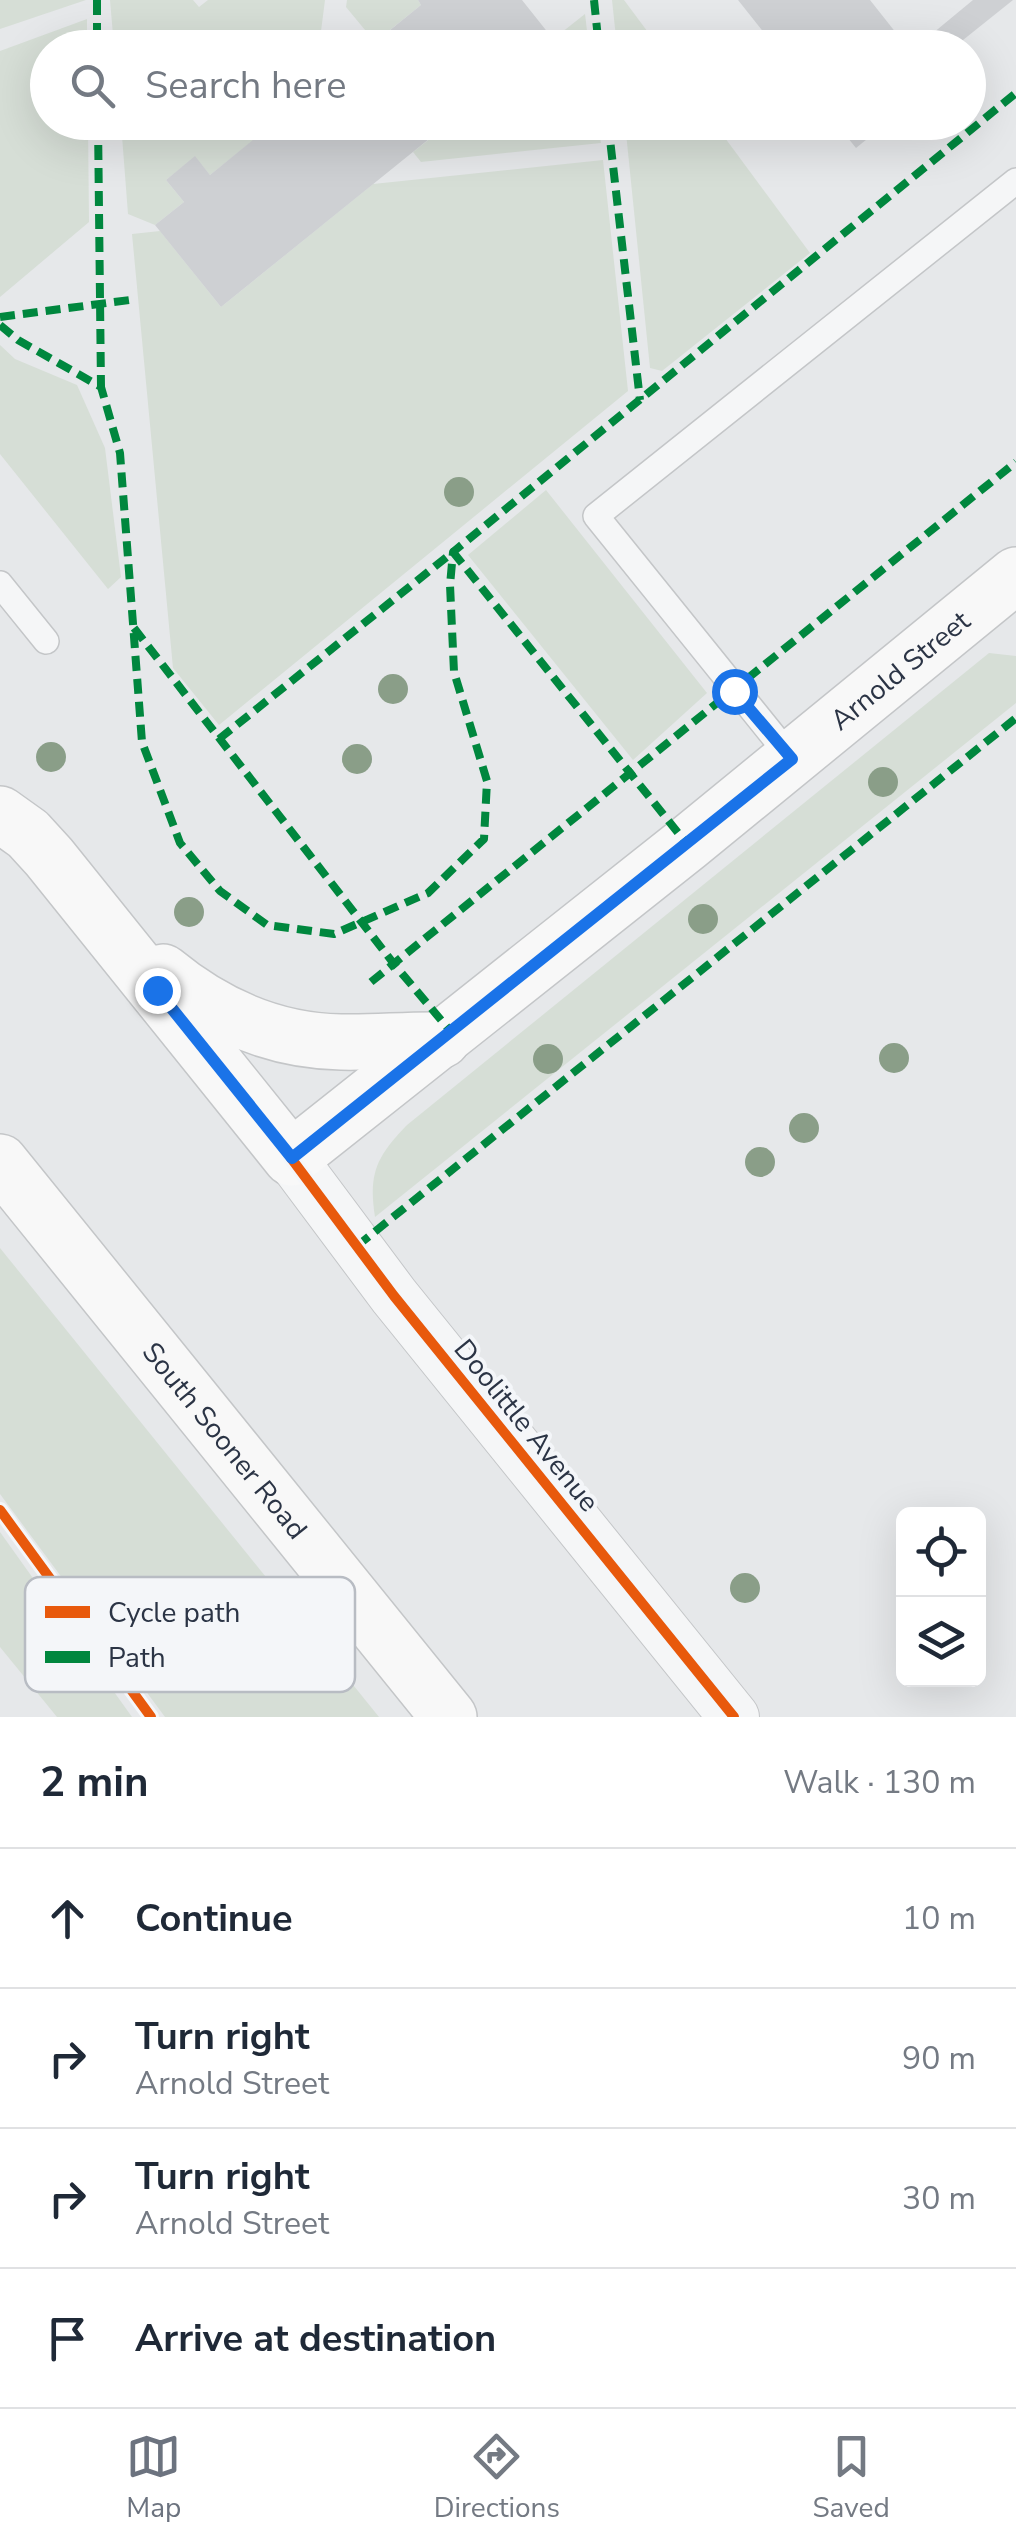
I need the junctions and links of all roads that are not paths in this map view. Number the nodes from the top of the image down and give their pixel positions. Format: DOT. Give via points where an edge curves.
graph roads {
  1 [pos="1016,181"];
  2 [pos="1015,579"];
  3 [pos="0,584"];
  4 [pos="46,641"];
  5 [pos="792,759"];
  6 [pos="0,814"];
  7 [pos="72,885"];
  8 [pos="442,1040"];
  9 [pos="292,1158"];
  10 [pos="0,1162"];
  11 [pos="336,1577"];
  12 [pos="355,1600"];
  13 [pos="450,1717"];
  14 [pos="734,1717"];
  1 -- 5 [label="lane" via="596,516"];
  2 -- 5 [label="main road, Arnold Street"];
  3 -- 4 [label="lane"];
  5 -- 8 [label="main road, Arnold Street"];
  6 -- 7 [label="main road" via="28,834"];
  7 -- 8 [label="main road" via="174,981 245,1024 328,1042"];
  7 -- 9 [label="main road"];
  8 -- 9 [label="main road, Arnold Street"];
  9 -- 14 [label="street, Doolittle Avenue" via="394,1296"];
  10 -- 11 [label="main road, South Sooner Road"];
  12 -- 13 [label="main road, South Sooner Road"];
}
